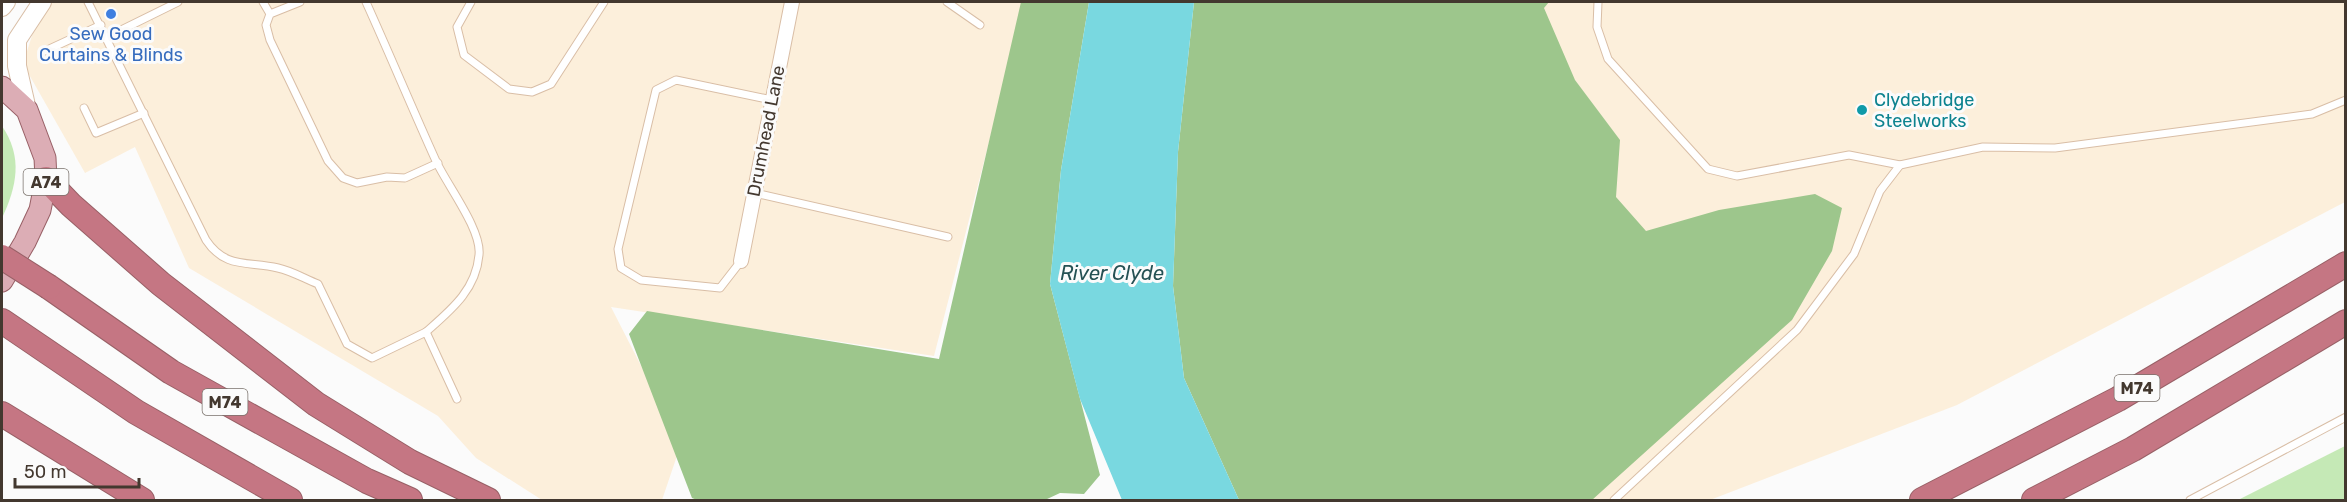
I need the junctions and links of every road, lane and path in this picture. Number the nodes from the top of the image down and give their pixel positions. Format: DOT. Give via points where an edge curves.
graph roads {
  1 [pos="6,2"];
  2 [pos="42,2"];
  3 [pos="88,2"];
  4 [pos="178,2"];
  5 [pos="263,2"];
  6 [pos="300,2"];
  7 [pos="366,2"];
  8 [pos="471,2"];
  9 [pos="604,2"];
  10 [pos="792,2"];
  11 [pos="947,2"];
  12 [pos="1598,2"];
  13 [pos="2,7"];
  14 [pos="270,14"];
  15 [pos="101,25"];
  16 [pos="980,25"];
  17 [pos="107,36"];
  18 [pos="45,51"];
  19 [pos="2,87"];
  20 [pos="772,100"];
  21 [pos="2346,100"];
  22 [pos="84,108"];
  23 [pos="27,110"];
  24 [pos="144,113"];
  25 [pos="438,163"];
  26 [pos="1900,165"];
  27 [pos="46,179"];
  28 [pos="754,193"];
  29 [pos="948,237"];
  30 [pos="2,257"];
  31 [pos="741,261"];
  32 [pos="2346,264"];
  33 [pos="2,281"];
  34 [pos="2346,322"];
  35 [pos="10,326"];
  36 [pos="426,332"];
  37 [pos="457,399"];
  38 [pos="2,414"];
  39 [pos="2346,417"];
  40 [pos="142,501"];
  41 [pos="290,501"];
  42 [pos="410,501"];
  43 [pos="488,501"];
  44 [pos="1614,501"];
  45 [pos="1922,501"];
  46 [pos="2034,501"];
  47 [pos="2190,501"];
  1 -- 13 [label="street"];
  2 -- 23 [label="street" via="17,40 17,66"];
  3 -- 15 [label="lane"];
  4 -- 17 [label="lane"];
  5 -- 14 [label="lane"];
  6 -- 14 [label="lane"];
  7 -- 25 [label="lane"];
  8 -- 9 [label="lane" via="457,27 464,55 509,90 532,92 551,84"];
  10 -- 20 [label="street, Drumhead Lane"];
  11 -- 16 [label="lane"];
  12 -- 26 [label="lane" via="1597,27 1608,59 1708,169 1737,176 1849,155"];
  14 -- 25 [label="lane" via="266,25 270,40 328,161 343,178 357,183 405,178"];
  15 -- 17 [label="lane"];
  15 -- 18 [label="lane"];
  17 -- 24 [label="lane"];
  19 -- 23 [label="main road, A74"];
  20 -- 28 [label="street, Drumhead Lane"];
  20 -- 31 [label="lane" via="675,80 656,90 618,249 621,268 641,280 720,288"];
  21 -- 26 [label="lane" via="2312,114 2055,148 1983,147"];
  22 -- 24 [label="lane" via="96,133"];
  23 -- 27 [label="main road, A74" via="45,158"];
  24 -- 36 [label="lane" via="214,253 232,262 281,269 318,284 347,344 372,357"];
  25 -- 36 [label="lane" via="476,235 480,253 469,291"];
  26 -- 44 [label="lane" via="1880,191 1854,254 1797,330"];
  27 -- 33 [label="main road, A74" via="40,210"];
  27 -- 43 [label="highway" via="161,284 316,404 410,462"];
  28 -- 29 [label="lane"];
  28 -- 31 [label="street, Drumhead Lane"];
  30 -- 42 [label="highway, M74, bridge" via="171,372"];
  32 -- 45 [label="highway, M74" via="2118,399"];
  34 -- 46 [label="highway" via="2133,449"];
  35 -- 41 [label="highway" via="136,412"];
  36 -- 37 [label="lane"];
  38 -- 40 [label="highway"];
  39 -- 47 [label="lane"];
}
